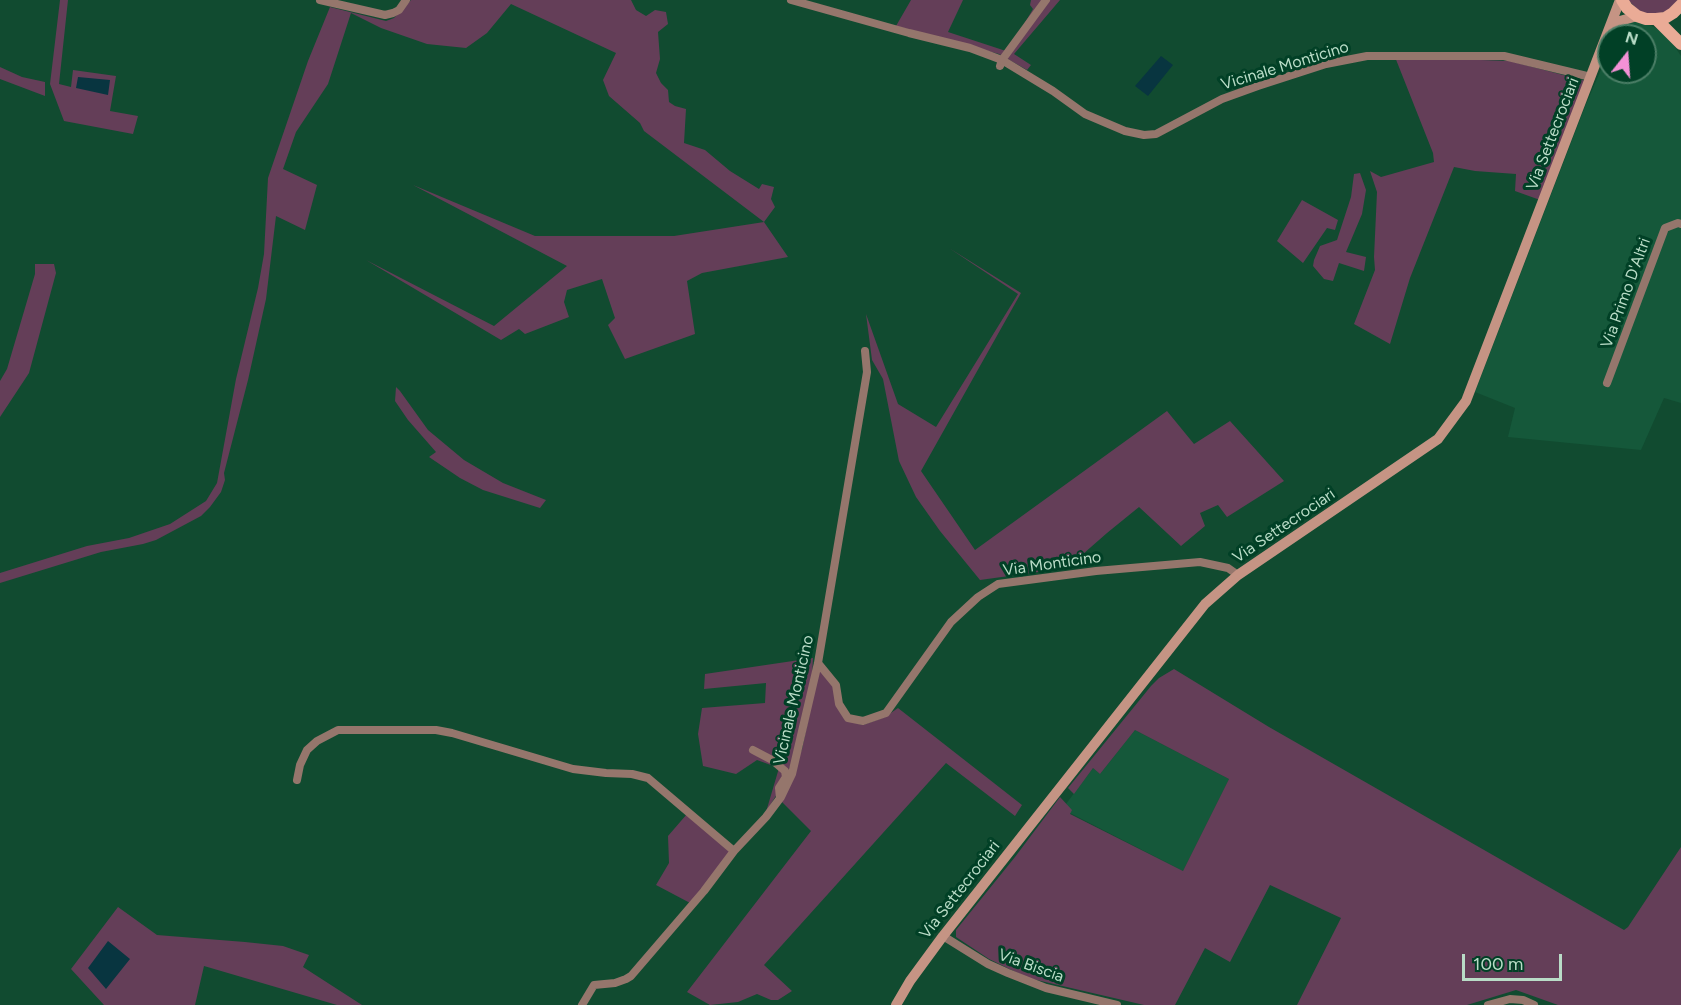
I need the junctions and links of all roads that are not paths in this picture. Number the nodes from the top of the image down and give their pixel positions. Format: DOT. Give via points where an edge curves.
graph roads {
  1 [pos="320,0"];
  2 [pos="406,0"];
  3 [pos="791,0"];
  4 [pos="1045,0"];
  5 [pos="1621,0"];
  6 [pos="1681,8"];
  7 [pos="1637,16"];
  8 [pos="1656,19"];
  9 [pos="1611,24"];
  10 [pos="1616,24"];
  11 [pos="1681,44"];
  12 [pos="1597,61"];
  13 [pos="1001,63"];
  14 [pos="1591,77"];
  15 [pos="1681,224"];
  16 [pos="865,351"];
  17 [pos="1607,383"];
  18 [pos="1238,575"];
  19 [pos="818,663"];
  20 [pos="753,750"];
  21 [pos="297,780"];
  22 [pos="780,798"];
  23 [pos="734,851"];
  24 [pos="943,936"];
  25 [pos="582,1005"];
  26 [pos="896,1005"];
  27 [pos="1117,1005"];
  28 [pos="1488,1005"];
  29 [pos="1534,1005"];
  1 -- 2 [label="street" via="385,15 399,10"];
  3 -- 13 [label="street, Vicinale Monticino" via="970,48"];
  4 -- 13 [label="street"];
  5 -- 7 [label="main road"];
  5 -- 9 [label="main road, Via Settecrociari"];
  6 -- 8 [label="main road"];
  7 -- 8 [label="main road"];
  7 -- 10 [label="main road"];
  8 -- 11 [label="main road"];
  12 -- 14 [label="main road, Via Settecrociari"];
  13 -- 14 [label="street, Vicinale Monticino" via="1053,91 1085,114 1144,135 1156,134 1222,99 1258,86 1326,64 1367,56 1504,56"];
  14 -- 18 [label="main road, Via Settecrociari" via="1466,401 1438,439"];
  15 -- 17 [label="street, Via Primo D'Altri" via="1665,228"];
  16 -- 19 [label="street, Vicinale Monticino" via="867,372"];
  18 -- 19 [label="street, Via Monticino" via="1228,568 1200,562 998,584 951,622 886,713 863,721 848,718 839,704 836,685"];
  18 -- 24 [label="main road, Via Settecrociari" via="1204,604"];
  19 -- 22 [label="street, Vicinale Monticino" via="792,774"];
  20 -- 22 [label="street" via="785,771"];
  21 -- 23 [label="street" via="307,750 338,730 436,730 573,769 648,778"];
  22 -- 23 [label="street, Vicinale Monticino"];
  23 -- 25 [label="street, Vicinale Monticino" via="631,976 620,982 594,985"];
  24 -- 26 [label="main road, Via Settecrociari"];
  24 -- 27 [label="street, Via Biscia" via="1008,973 1046,988"];
  28 -- 29 [label="street" via="1510,999"];
}
